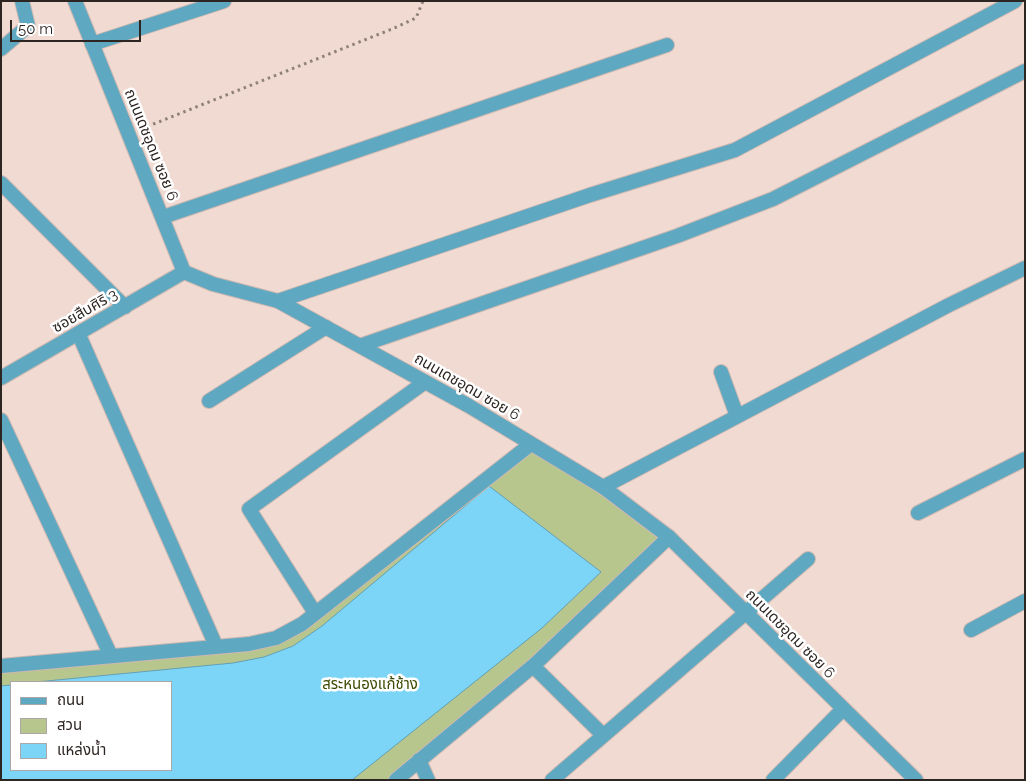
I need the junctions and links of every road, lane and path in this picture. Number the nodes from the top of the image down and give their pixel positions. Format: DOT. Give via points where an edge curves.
graph roads {
  1 [pos="22,1"];
  2 [pos="75,1"];
  3 [pos="224,1"];
  4 [pos="423,1"];
  5 [pos="1015,1"];
  6 [pos="92,44"];
  7 [pos="667,45"];
  8 [pos="1,49"];
  9 [pos="1025,71"];
  10 [pos="129,134"];
  11 [pos="1,183"];
  12 [pos="163,217"];
  13 [pos="1025,268"];
  14 [pos="184,272"];
  15 [pos="278,301"];
  16 [pos="125,307"];
  17 [pos="326,328"];
  18 [pos="79,335"];
  19 [pos="362,345"];
  20 [pos="721,372"];
  21 [pos="1,378"];
  22 [pos="425,382"];
  23 [pos="209,401"];
  24 [pos="737,416"];
  25 [pos="1,420"];
  26 [pos="531,444"];
  27 [pos="1025,459"];
  28 [pos="603,488"];
  29 [pos="918,513"];
  30 [pos="670,537"];
  31 [pos="808,559"];
  32 [pos="1025,601"];
  33 [pos="745,612"];
  34 [pos="315,613"];
  35 [pos="971,630"];
  36 [pos="216,646"];
  37 [pos="111,656"];
  38 [pos="2,664"];
  39 [pos="533,666"];
  40 [pos="843,710"];
  41 [pos="603,735"];
  42 [pos="419,760"];
  43 [pos="396,780"];
  44 [pos="428,780"];
  45 [pos="552,780"];
  46 [pos="773,780"];
  47 [pos="916,780"];
  1 -- 8 [label="street" via="28,26"];
  2 -- 6 [label="street, ถนนเดชอุดม ซอย 6"];
  3 -- 6 [label="street"];
  4 -- 10 [label="path" via="416,18 392,29"];
  5 -- 15 [label="street" via="735,150 590,195"];
  6 -- 10 [label="street, ถนนเดชอุดม ซอย 6"];
  7 -- 12 [label="street"];
  9 -- 19 [label="street" via="773,199 678,236"];
  10 -- 12 [label="street, ถนนเดชอุดม ซอย 6"];
  11 -- 16 [label="street"];
  12 -- 14 [label="street, ถนนเดชอุดม ซอย 6"];
  13 -- 24 [label="street"];
  14 -- 15 [label="street, ถนนเดชอุดม ซอย 6" via="213,284"];
  14 -- 16 [label="street, ซอยสืบศิริ 3"];
  15 -- 17 [label="street, ถนนเดชอุดม ซอย 6"];
  16 -- 18 [label="street, ซอยสืบศิริ 3"];
  17 -- 19 [label="street, ถนนเดชอุดม ซอย 6"];
  17 -- 23 [label="street"];
  18 -- 21 [label="street, ซอยสืบศิริ 3"];
  18 -- 36 [label="street"];
  19 -- 22 [label="street, ถนนเดชอุดม ซอย 6"];
  20 -- 24 [label="street"];
  22 -- 26 [label="street, ถนนเดชอุดม ซอย 6"];
  22 -- 34 [label="street" via="249,509"];
  24 -- 28 [label="street"];
  25 -- 37 [label="street"];
  26 -- 28 [label="street, ถนนเดชอุดม ซอย 6"];
  26 -- 34 [label="street"];
  27 -- 29 [label="street"];
  28 -- 30 [label="street, ถนนเดชอุดม ซอย 6"];
  30 -- 33 [label="street, ถนนเดชอุดม ซอย 6"];
  30 -- 39 [label="street"];
  31 -- 33 [label="street"];
  32 -- 35 [label="street"];
  33 -- 40 [label="street, ถนนเดชอุดม ซอย 6"];
  33 -- 41 [label="street"];
  34 -- 36 [label="street" via="276,638"];
  36 -- 37 [label="street"];
  37 -- 38 [label="street"];
  39 -- 41 [label="street"];
  39 -- 42 [label="street"];
  40 -- 46 [label="street"];
  40 -- 47 [label="street, ถนนเดชอุดม ซอย 6"];
  41 -- 45 [label="street"];
  42 -- 43 [label="street"];
  42 -- 44 [label="street"];
}
